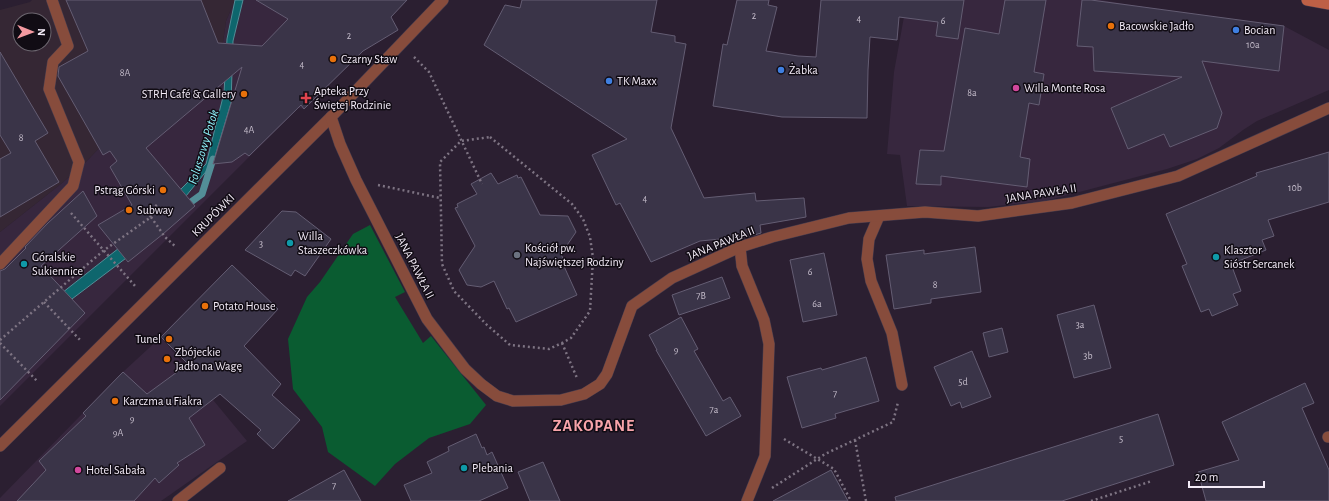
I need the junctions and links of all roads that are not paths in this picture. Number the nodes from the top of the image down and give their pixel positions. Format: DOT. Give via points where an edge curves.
graph roads {
  1 [pos="52,0"];
  2 [pos="443,0"];
  3 [pos="1307,0"];
  4 [pos="1328,4"];
  5 [pos="1329,108"];
  6 [pos="331,117"];
  7 [pos="879,216"];
  8 [pos="740,247"];
  9 [pos="0,264"];
  10 [pos="902,385"];
  11 [pos="0,446"];
  12 [pos="220,468"];
  13 [pos="178,501"];
  14 [pos="747,501"];
  1 -- 9 [label="street" via="68,46 53,62 49,89 79,162 73,186"];
  2 -- 6 [label="street, KRUPÓWKI"];
  3 -- 4 [label="main road"];
  5 -- 7 [label="street, JANA PAWŁA II" via="1178,176 1080,201 978,216 926,212"];
  6 -- 8 [label="street, JANA PAWŁA II" via="356,180 427,319 466,369 497,396 513,401 561,400 584,394 600,384 607,374 632,306 672,278"];
  6 -- 11 [label="street, KRUPÓWKI"];
  7 -- 8 [label="street, JANA PAWŁA II" via="849,218"];
  7 -- 10 [label="street" via="869,239 867,259 871,281 892,333"];
  8 -- 14 [label="street" via="742,266 764,320 769,344 765,456"];
  12 -- 13 [label="street"];
}
